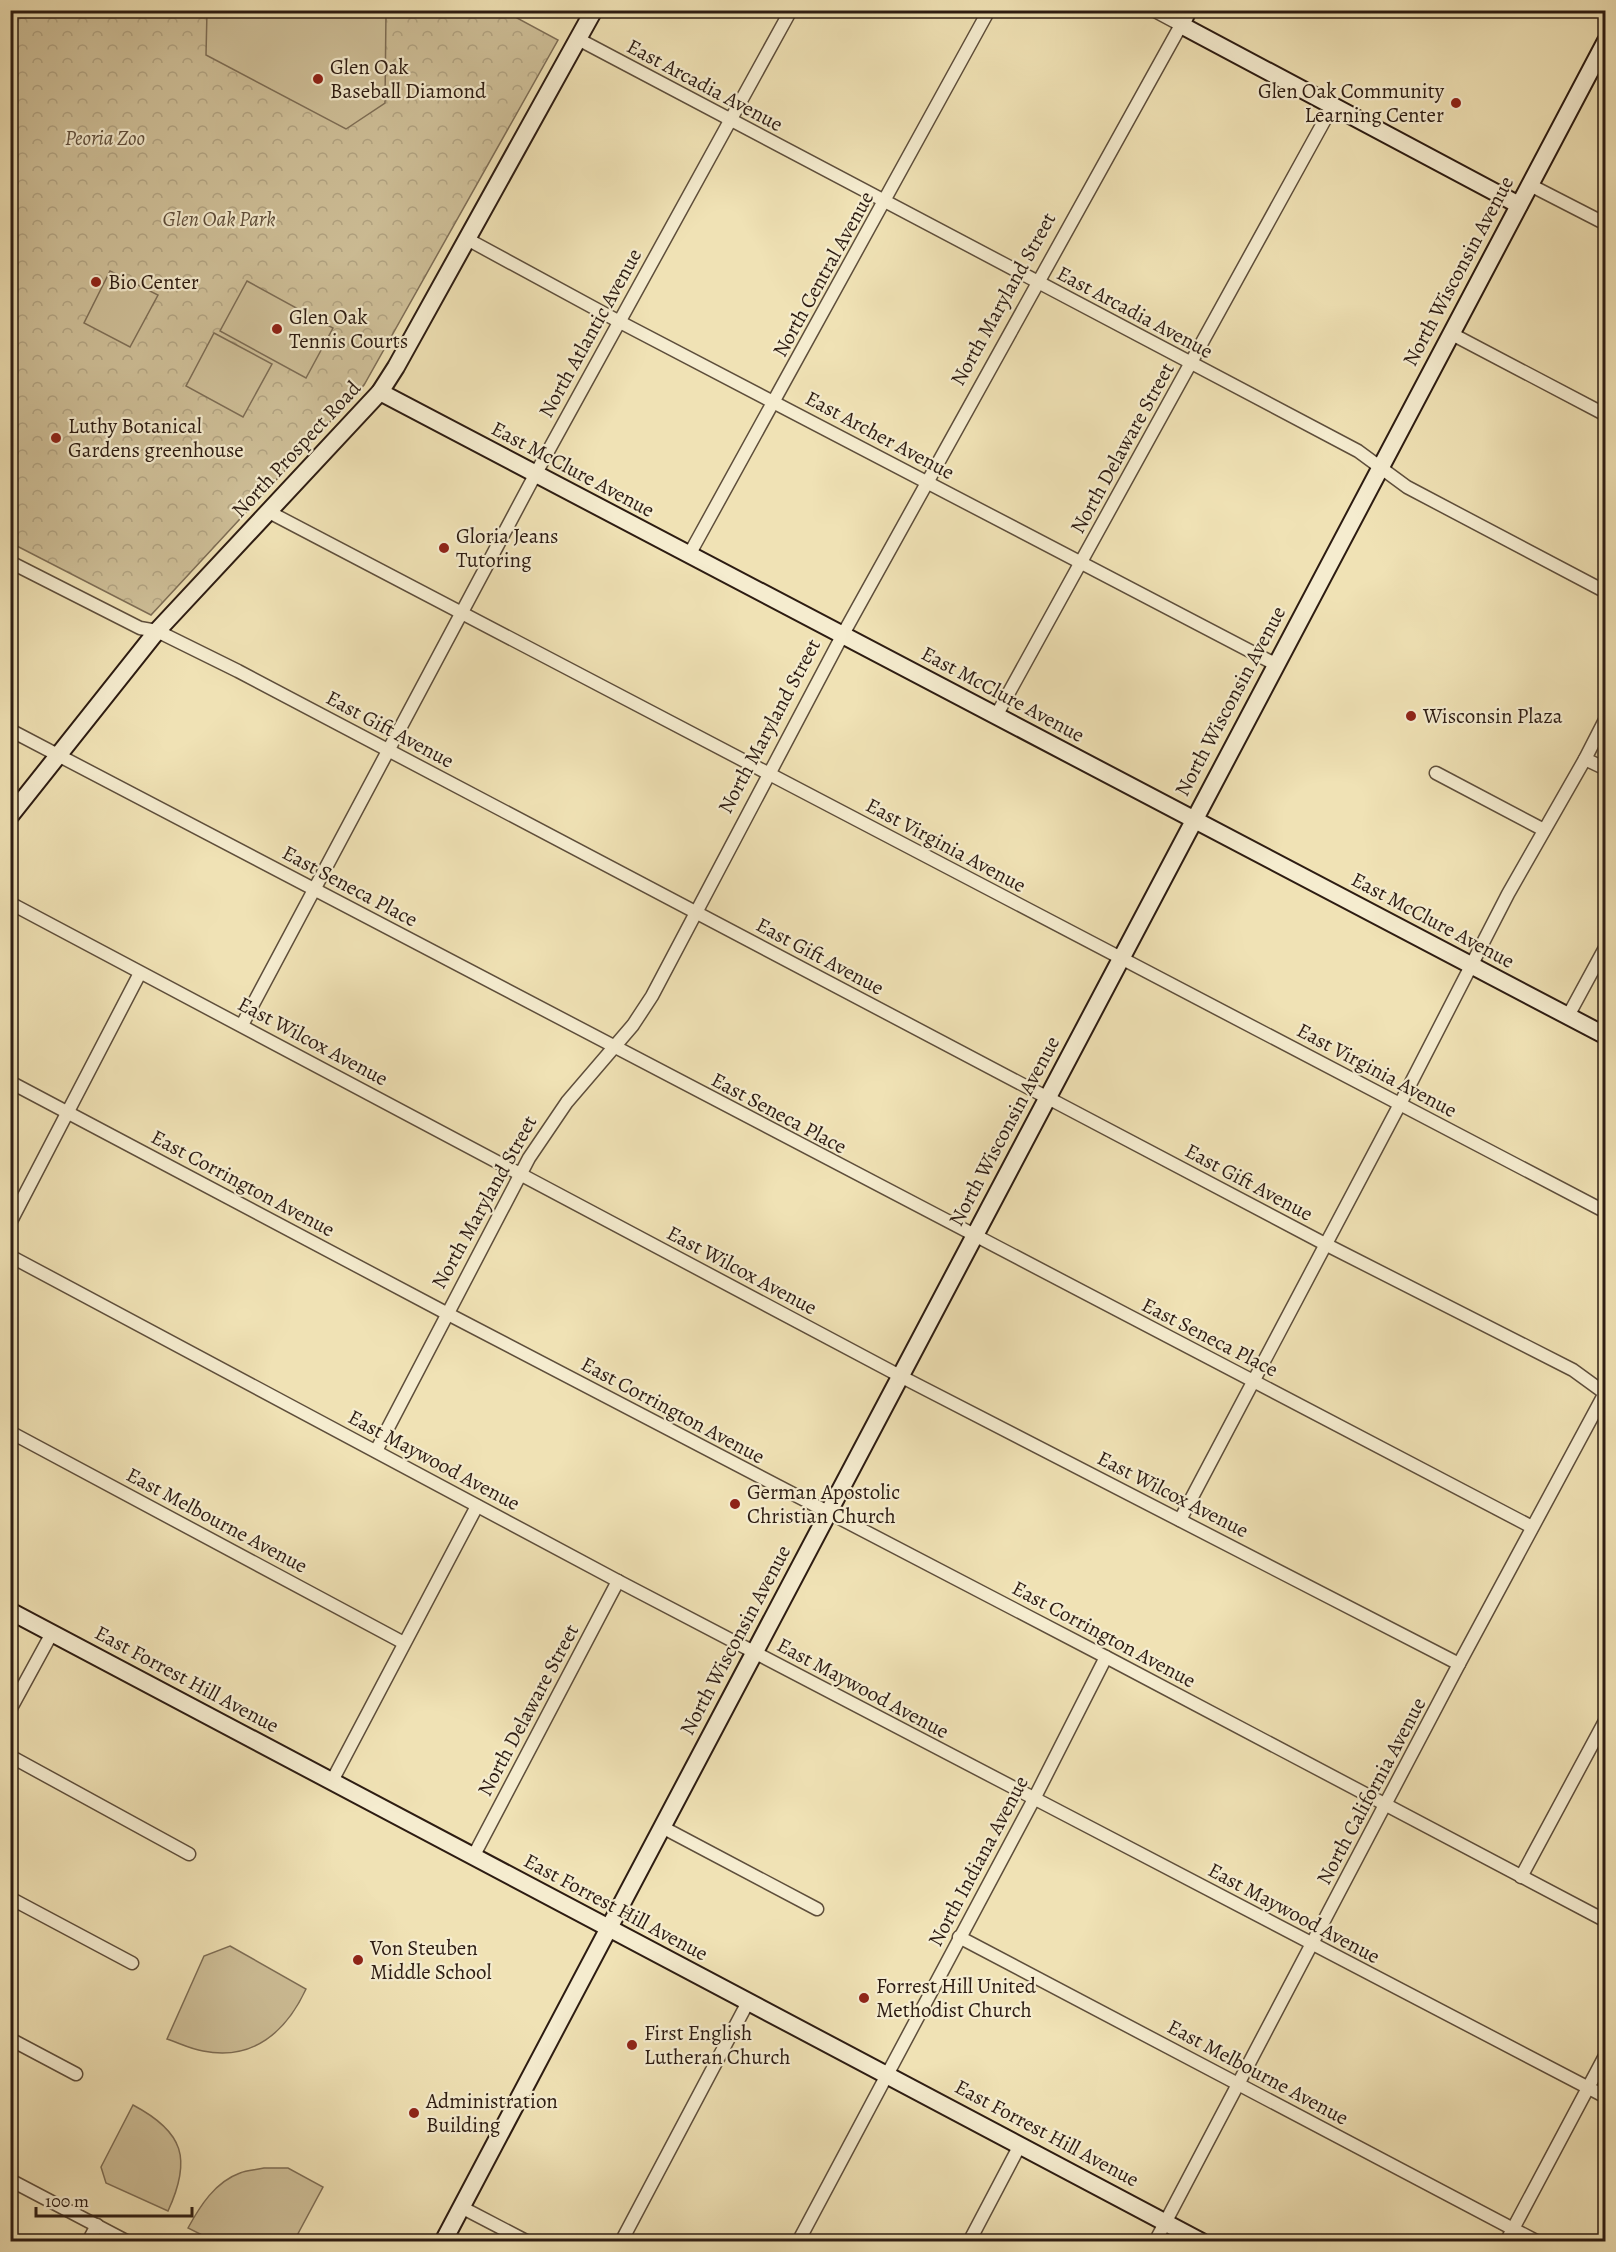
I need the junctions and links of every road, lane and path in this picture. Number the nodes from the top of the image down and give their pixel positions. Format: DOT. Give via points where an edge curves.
graph roads {
  1 [pos="594,10"];
  2 [pos="791,10"];
  3 [pos="989,10"];
  4 [pos="1153,10"];
  5 [pos="1184,18"];
  6 [pos="578,39"];
  7 [pos="1605,41"];
  8 [pos="1333,105"];
  9 [pos="731,121"];
  10 [pos="1530,185"];
  11 [pos="885,202"];
  12 [pos="1519,205"];
  13 [pos="1605,224"];
  14 [pos="467,239"];
  15 [pos="1038,283"];
  16 [pos="618,321"];
  17 [pos="1450,333"];
  18 [pos="1192,363"];
  19 [pos="380,392"];
  20 [pos="774,402"];
  21 [pos="1605,415"];
  22 [pos="1379,466"];
  23 [pos="535,475"];
  24 [pos="928,483"];
  25 [pos="269,512"];
  26 [pos="689,555"];
  27 [pos="10,562"];
  28 [pos="1080,563"];
  29 [pos="1605,592"];
  30 [pos="461,612"];
  31 [pos="157,631"];
  32 [pos="842,636"];
  33 [pos="1275,664"];
  34 [pos="996,716"];
  35 [pos="1605,718"];
  36 [pos="10,730"];
  37 [pos="387,750"];
  38 [pos="59,755"];
  39 [pos="1585,759"];
  40 [pos="1605,769"];
  41 [pos="1436,773"];
  42 [pos="770,774"];
  43 [pos="10,816"];
  44 [pos="1193,820"];
  45 [pos="1544,830"];
  46 [pos="314,888"];
  47 [pos="10,903"];
  48 [pos="696,912"];
  49 [pos="1605,946"];
  50 [pos="1121,959"];
  51 [pos="1472,966"];
  52 [pos="140,972"];
  53 [pos="1568,1016"];
  54 [pos="242,1025"];
  55 [pos="1605,1036"];
  56 [pos="612,1047"];
  57 [pos="10,1082"];
  58 [pos="1047,1098"];
  59 [pos="1401,1104"];
  60 [pos="68,1112"];
  61 [pos="520,1174"];
  62 [pos="1605,1212"];
  63 [pos="10,1223"];
  64 [pos="973,1236"];
  65 [pos="1325,1244"];
  66 [pos="10,1256"];
  67 [pos="448,1314"];
  68 [pos="900,1376"];
  69 [pos="1254,1382"];
  70 [pos="1605,1393"];
  71 [pos="10,1432"];
  72 [pos="376,1450"];
  73 [pos="477,1506"];
  74 [pos="827,1512"];
  75 [pos="1180,1520"];
  76 [pos="1532,1527"];
  77 [pos="618,1581"];
  78 [pos="10,1611"];
  79 [pos="51,1633"];
  80 [pos="404,1642"];
  81 [pos="753,1652"];
  82 [pos="1106,1657"];
  83 [pos="1459,1664"];
  84 [pos="10,1710"];
  85 [pos="1605,1719"];
  86 [pos="10,1756"];
  87 [pos="332,1781"];
  88 [pos="1034,1799"];
  89 [pos="1387,1805"];
  90 [pos="662,1827"];
  91 [pos="189,1854"];
  92 [pos="473,1857"];
  93 [pos="1521,1877"];
  94 [pos="10,1898"];
  95 [pos="817,1909"];
  96 [pos="1605,1921"];
  97 [pos="608,1928"];
  98 [pos="959,1937"];
  99 [pos="1311,1945"];
  100 [pos="132,1963"];
  101 [pos="748,2002"];
  102 [pos="10,2039"];
  103 [pos="1605,2054"];
  104 [pos="887,2073"];
  105 [pos="75,2074"];
  106 [pos="1238,2083"];
  107 [pos="1588,2088"];
  108 [pos="1605,2097"];
  109 [pos="1020,2145"];
  110 [pos="10,2180"];
  111 [pos="461,2207"];
  112 [pos="1165,2222"];
  113 [pos="97,2225"];
  114 [pos="1513,2229"];
  115 [pos="88,2241"];
  116 [pos="128,2241"];
  117 [pos="443,2241"];
  118 [pos="528,2241"];
  119 [pos="621,2241"];
  120 [pos="798,2241"];
  121 [pos="969,2241"];
  122 [pos="1155,2241"];
  123 [pos="1202,2241"];
  124 [pos="1506,2241"];
  125 [pos="1538,2241"];
  1 -- 6 [label="street, North Prospect Road"];
  2 -- 9 [label="street, North Atlantic Avenue"];
  3 -- 11 [label="street, North Central Avenue"];
  4 -- 5 [label="street"];
  5 -- 8 [label="street"];
  5 -- 15 [label="street, North Maryland Street"];
  6 -- 9 [label="street, East Arcadia Avenue"];
  6 -- 14 [label="street, North Prospect Road"];
  7 -- 10 [label="street, North Wisconsin Avenue"];
  8 -- 12 [label="street"];
  8 -- 18 [label="street, North Delaware Street"];
  9 -- 11 [label="street, East Arcadia Avenue"];
  9 -- 16 [label="street, North Atlantic Avenue"];
  10 -- 12 [label="street, North Wisconsin Avenue"];
  10 -- 13 [label="street"];
  11 -- 15 [label="street, East Arcadia Avenue"];
  11 -- 20 [label="street, North Central Avenue"];
  12 -- 17 [label="street, North Wisconsin Avenue"];
  14 -- 16 [label="street, East Archer Avenue"];
  14 -- 19 [label="street, North Prospect Road"];
  15 -- 18 [label="street, East Arcadia Avenue"];
  15 -- 24 [label="street, North Maryland Street"];
  16 -- 20 [label="street, East Archer Avenue"];
  16 -- 23 [label="street, North Atlantic Avenue"];
  17 -- 21 [label="street"];
  17 -- 22 [label="street, North Wisconsin Avenue"];
  18 -- 22 [label="street, East Arcadia Avenue"];
  18 -- 28 [label="street, North Delaware Street"];
  19 -- 23 [label="street, East McClure Avenue"];
  19 -- 25 [label="street, North Prospect Road"];
  20 -- 24 [label="street, East Archer Avenue"];
  20 -- 26 [label="street, North Central Avenue"];
  22 -- 29 [label="street, East Arcadia Avenue" via="1407,487"];
  22 -- 33 [label="street, North Wisconsin Avenue"];
  23 -- 26 [label="street, East McClure Avenue"];
  23 -- 30 [label="street, North Atlantic Avenue"];
  24 -- 28 [label="street, East Archer Avenue"];
  24 -- 32 [label="street, North Maryland Street"];
  25 -- 30 [label="street, East Virginia Avenue"];
  25 -- 31 [label="street, North Prospect Road"];
  26 -- 32 [label="street, East McClure Avenue"];
  27 -- 31 [label="street, East Gift Avenue" via="140,628"];
  28 -- 33 [label="street, East Archer Avenue"];
  28 -- 34 [label="street, North Delaware Street"];
  30 -- 37 [label="street, North Atlantic Avenue"];
  30 -- 42 [label="street, East Virginia Avenue"];
  31 -- 37 [label="street, East Gift Avenue"];
  31 -- 38 [label="street, North Prospect Road"];
  32 -- 34 [label="street, East McClure Avenue"];
  32 -- 42 [label="street, North Maryland Street"];
  33 -- 44 [label="street, North Wisconsin Avenue"];
  34 -- 44 [label="street, East McClure Avenue"];
  35 -- 39 [label="street"];
  36 -- 38 [label="street, East Seneca Place"];
  37 -- 46 [label="street, North Atlantic Avenue"];
  37 -- 48 [label="street, East Gift Avenue"];
  38 -- 43 [label="street, North Prospect Road"];
  38 -- 46 [label="street, East Seneca Place"];
  39 -- 40 [label="street"];
  39 -- 45 [label="street"];
  41 -- 45 [label="street"];
  42 -- 48 [label="street, North Maryland Street"];
  42 -- 50 [label="street, East Virginia Avenue"];
  44 -- 50 [label="street, North Wisconsin Avenue"];
  44 -- 51 [label="street, East McClure Avenue"];
  45 -- 51 [label="street"];
  46 -- 54 [label="street, North Atlantic Avenue"];
  46 -- 56 [label="street, East Seneca Place"];
  47 -- 52 [label="street, East Wilcox Avenue"];
  48 -- 56 [label="street, North Maryland Street" via="643,1011"];
  48 -- 58 [label="street, East Gift Avenue"];
  49 -- 53 [label="street"];
  50 -- 58 [label="street, North Wisconsin Avenue"];
  50 -- 59 [label="street, East Virginia Avenue"];
  51 -- 53 [label="street, East McClure Avenue"];
  51 -- 59 [label="street"];
  52 -- 54 [label="street, East Wilcox Avenue"];
  52 -- 60 [label="street"];
  53 -- 55 [label="street, East McClure Avenue"];
  54 -- 61 [label="street, East Wilcox Avenue"];
  56 -- 61 [label="street, North Maryland Street" via="560,1111"];
  56 -- 64 [label="street, East Seneca Place"];
  57 -- 60 [label="street, East Corrington Avenue"];
  58 -- 64 [label="street, North Wisconsin Avenue"];
  58 -- 65 [label="street, East Gift Avenue"];
  59 -- 62 [label="street, East Virginia Avenue"];
  59 -- 65 [label="street"];
  60 -- 63 [label="street"];
  60 -- 67 [label="street, East Corrington Avenue"];
  61 -- 67 [label="street, North Maryland Street"];
  61 -- 68 [label="street, East Wilcox Avenue"];
  64 -- 68 [label="street, North Wisconsin Avenue"];
  64 -- 69 [label="street, East Seneca Place"];
  65 -- 69 [label="street"];
  65 -- 70 [label="street, East Gift Avenue" via="1573,1370"];
  66 -- 72 [label="street, East Maywood Avenue"];
  67 -- 72 [label="street, North Maryland Street"];
  67 -- 74 [label="street, East Corrington Avenue"];
  68 -- 74 [label="street, North Wisconsin Avenue"];
  68 -- 75 [label="street, East Wilcox Avenue"];
  69 -- 75 [label="street"];
  69 -- 76 [label="street, East Seneca Place"];
  70 -- 76 [label="street, North California Avenue"];
  71 -- 80 [label="street, East Melbourne Avenue"];
  72 -- 73 [label="street, East Maywood Avenue"];
  73 -- 77 [label="street, East Maywood Avenue"];
  73 -- 80 [label="street"];
  74 -- 81 [label="street, North Wisconsin Avenue"];
  74 -- 82 [label="street, East Corrington Avenue"];
  75 -- 83 [label="street, East Wilcox Avenue"];
  76 -- 83 [label="street, North California Avenue"];
  77 -- 81 [label="street, East Maywood Avenue"];
  77 -- 92 [label="street, North Delaware Street"];
  78 -- 79 [label="street, East Forrest Hill Avenue"];
  79 -- 84 [label="street"];
  79 -- 87 [label="street, East Forrest Hill Avenue"];
  80 -- 87 [label="street"];
  81 -- 88 [label="street, East Maywood Avenue"];
  81 -- 90 [label="street, North Wisconsin Avenue"];
  82 -- 88 [label="street, North Indiana Avenue"];
  82 -- 89 [label="street, East Corrington Avenue"];
  83 -- 89 [label="street, North California Avenue"];
  85 -- 93 [label="street"];
  86 -- 91 [label="street"];
  87 -- 92 [label="street, East Forrest Hill Avenue"];
  88 -- 98 [label="street, North Indiana Avenue"];
  88 -- 99 [label="street, East Maywood Avenue"];
  89 -- 93 [label="street, East Corrington Avenue"];
  89 -- 99 [label="street, North California Avenue"];
  90 -- 95 [label="street"];
  90 -- 97 [label="street, North Wisconsin Avenue"];
  92 -- 97 [label="street, East Forrest Hill Avenue"];
  93 -- 96 [label="street, East Corrington Avenue"];
  94 -- 100 [label="street"];
  97 -- 101 [label="street, East Forrest Hill Avenue"];
  97 -- 111 [label="street, North Wisconsin Avenue"];
  98 -- 104 [label="street, North Indiana Avenue"];
  98 -- 106 [label="street, East Melbourne Avenue"];
  99 -- 106 [label="street, North California Avenue"];
  99 -- 107 [label="street, East Maywood Avenue"];
  101 -- 104 [label="street, East Forrest Hill Avenue"];
  101 -- 119 [label="street"];
  102 -- 105 [label="street"];
  103 -- 107 [label="street"];
  104 -- 109 [label="street, East Forrest Hill Avenue"];
  104 -- 120 [label="street, North Indiana Avenue"];
  106 -- 112 [label="street, North California Avenue"];
  106 -- 114 [label="street, East Melbourne Avenue"];
  107 -- 108 [label="street, East Maywood Avenue"];
  107 -- 114 [label="street"];
  109 -- 112 [label="street, East Forrest Hill Avenue"];
  109 -- 121 [label="street"];
  110 -- 113 [label="street"];
  111 -- 117 [label="street, North Wisconsin Avenue"];
  111 -- 118 [label="street"];
  112 -- 122 [label="street, North California Avenue"];
  112 -- 123 [label="street, East Forrest Hill Avenue"];
  113 -- 115 [label="street"];
  113 -- 116 [label="street"];
  114 -- 124 [label="street"];
  114 -- 125 [label="street, East Melbourne Avenue"];
}
